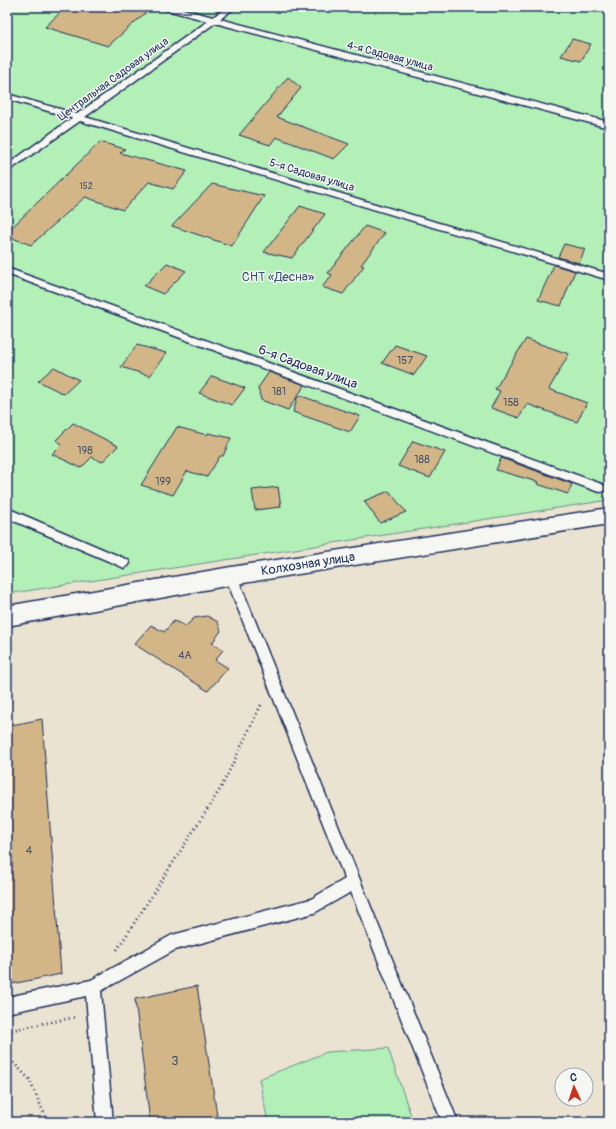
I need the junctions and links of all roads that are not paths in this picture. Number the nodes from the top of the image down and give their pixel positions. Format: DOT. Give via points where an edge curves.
graph roads {
  1 [pos="166,7"];
  2 [pos="232,7"];
  3 [pos="214,20"];
  4 [pos="7,96"];
  5 [pos="79,117"];
  6 [pos="609,126"];
  7 [pos="7,169"];
  8 [pos="7,271"];
  9 [pos="609,277"];
  10 [pos="600,488"];
  11 [pos="7,513"];
  12 [pos="609,516"];
  13 [pos="124,563"];
  14 [pos="231,576"];
  15 [pos="7,616"];
  16 [pos="354,882"];
  17 [pos="93,987"];
  18 [pos="7,1005"];
  19 [pos="105,1122"];
  20 [pos="450,1122"];
  1 -- 3 [label="lane, 4-я Садовая улица"];
  2 -- 3 [label="lane, Центральная Садовая улица"];
  3 -- 5 [label="lane, Центральная Садовая улица"];
  3 -- 6 [label="lane, 4-я Садовая улица"];
  4 -- 5 [label="lane, 5-я Садовая улица"];
  5 -- 7 [label="lane, Центральная Садовая улица"];
  5 -- 9 [label="lane, 5-я Садовая улица"];
  8 -- 10 [label="lane, 6-я Садовая улица"];
  11 -- 13 [label="lane"];
  12 -- 14 [label="street, Колхозная улица"];
  14 -- 15 [label="street, Колхозная улица"];
  14 -- 16 [label="lane"];
  16 -- 17 [label="lane" via="314,906 172,943"];
  16 -- 20 [label="lane"];
  17 -- 18 [label="lane"];
  17 -- 19 [label="lane"];
}
